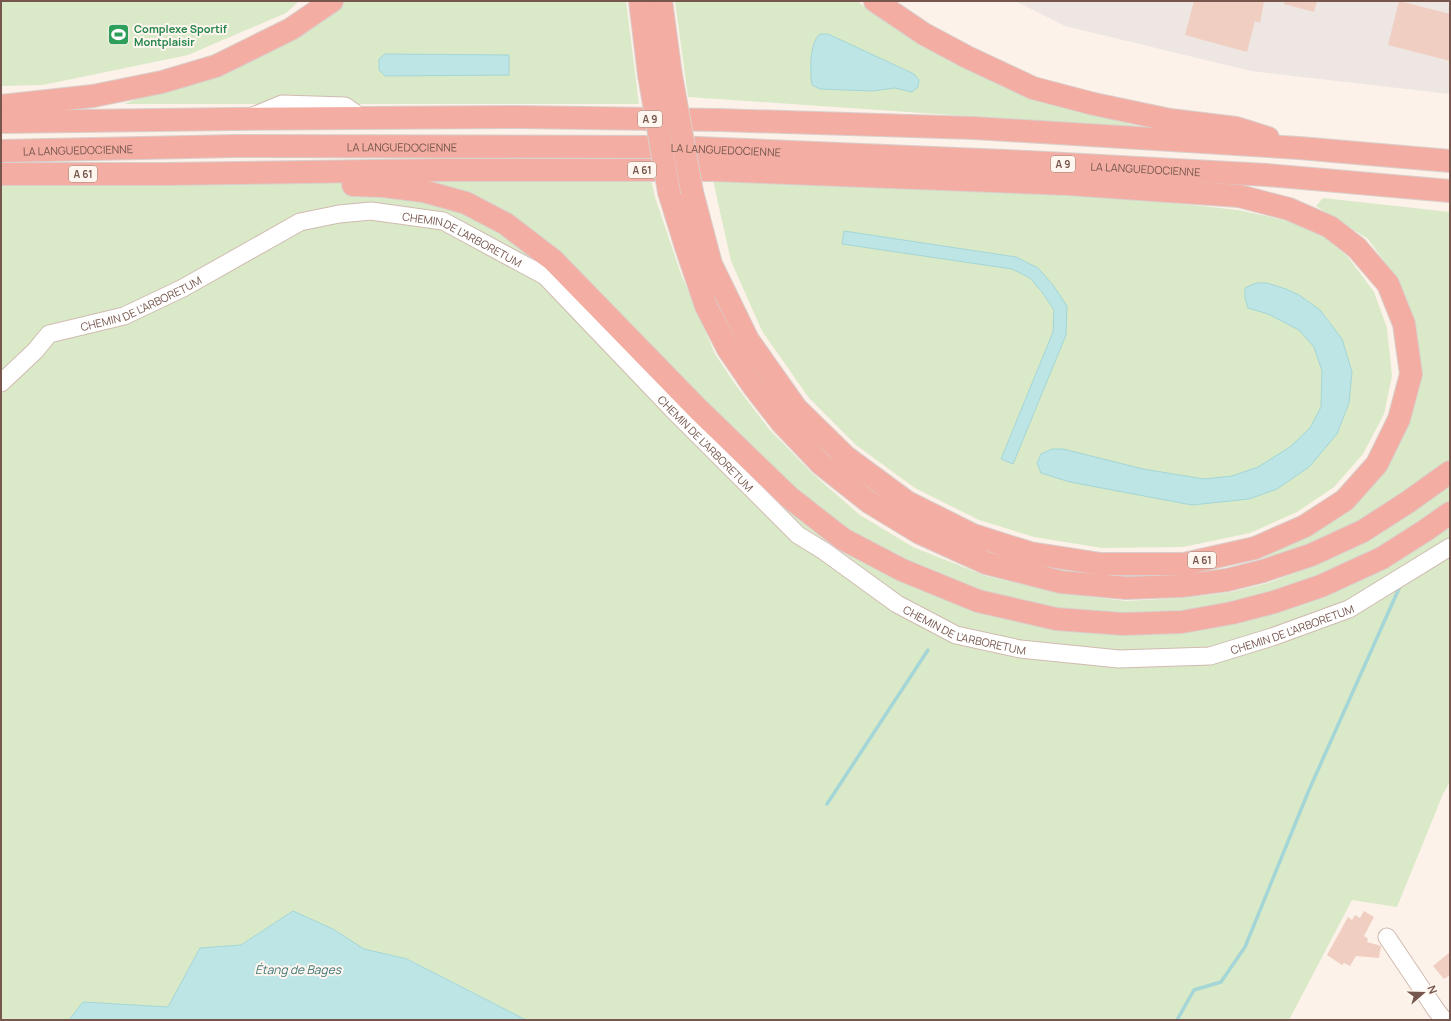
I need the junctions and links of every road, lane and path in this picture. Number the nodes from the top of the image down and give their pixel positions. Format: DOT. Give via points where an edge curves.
graph roads {
  1 [pos="332,1"];
  2 [pos="640,1"];
  3 [pos="661,1"];
  4 [pos="875,1"];
  5 [pos="1,106"];
  6 [pos="1,122"];
  7 [pos="1299,148"];
  8 [pos="1,151"];
  9 [pos="1450,161"];
  10 [pos="1,174"];
  11 [pos="165,174"];
  12 [pos="1450,191"];
  13 [pos="1,383"];
  14 [pos="1450,472"];
  15 [pos="1450,513"];
  16 [pos="1450,547"];
  17 [pos="1387,937"];
  18 [pos="1444,1020"];
  1 -- 5 [label="highway" via="291,29 216,66 162,82 94,96"];
  2 -- 14 [label="highway, A 61, bridge" via="649,74 669,192 706,306 728,349 782,423 821,464 869,502 920,533 986,563 1061,582 1126,588 1181,586 1227,580 1311,555 1363,531"];
  3 -- 11 [label="highway, A 61, bridge" via="672,75 692,192 711,264 748,340 796,408 846,458 907,502 973,535 1030,553 1100,564 1184,564 1255,548 1305,526 1346,500 1377,464 1399,419 1411,374 1404,324 1388,284 1357,248 1330,227 1289,209 1239,196 1060,184 713,170 441,170"];
  4 -- 7 [label="highway" via="924,34 1033,88 1163,118 1236,128"];
  6 -- 7 [label="highway, A 9" via="518,117 719,120 950,127"];
  7 -- 9 [label="highway, A 9"];
  8 -- 12 [label="highway, LA LANGUEDOCIENNE / A 9" via="235,146 674,147 1267,175"];
  10 -- 11 [label="highway, A 61"];
  11 -- 15 [label="highway" via="176,180 383,186 423,191 466,203 506,224 552,260 699,410 789,497 842,539 902,570 978,601 1056,619 1123,624 1182,622 1232,613 1321,586 1382,558"];
  13 -- 16 [label="street, CHEMIN DE L'ARBORETUM" via="49,334 124,316 183,288 300,222 371,211 443,221 545,276 672,409 798,534 897,604 956,635 1020,649 1112,659 1210,656 1349,609"];
  17 -- 18 [label="street"];
}
